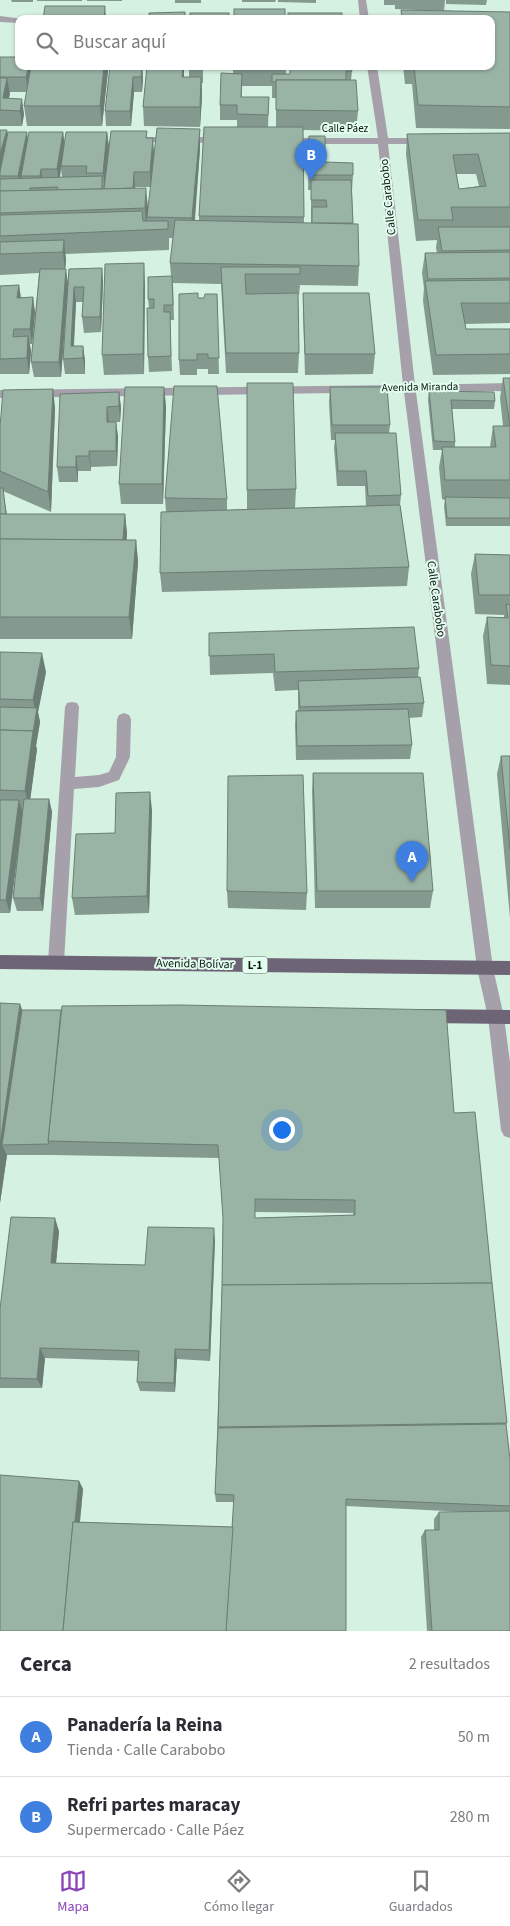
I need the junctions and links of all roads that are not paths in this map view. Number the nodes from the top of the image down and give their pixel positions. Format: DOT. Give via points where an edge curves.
graph roads {
  1 [pos="362,0"];
  2 [pos="364,15"];
  3 [pos="0,20"];
  4 [pos="15,20"];
  5 [pos="373,70"];
  6 [pos="128,140"];
  7 [pos="235,140"];
  8 [pos="275,140"];
  9 [pos="383,141"];
  10 [pos="441,141"];
  11 [pos="408,387"];
  12 [pos="510,387"];
  13 [pos="0,394"];
  14 [pos="72,707"];
  15 [pos="124,718"];
  16 [pos="68,783"];
  17 [pos="0,962"];
  18 [pos="56,962"];
  19 [pos="485,968"];
  20 [pos="510,968"];
  21 [pos="406,1016"];
  22 [pos="503,1017"];
  23 [pos="510,1130"];
  1 -- 2 [label="street"];
  3 -- 4 [label="street"];
  5 -- 9 [label="street, Calle Carabobo"];
  6 -- 7 [label="street"];
  8 -- 9 [label="street, Calle Páez"];
  9 -- 10 [label="street, Calle Páez"];
  9 -- 11 [label="street, Calle Carabobo"];
  11 -- 12 [label="street, Avenida Miranda"];
  11 -- 13 [label="street, Avenida Miranda"];
  11 -- 19 [label="street, Calle Carabobo"];
  14 -- 16 [label="street"];
  15 -- 16 [label="street" via="123,757 114,776 99,781"];
  16 -- 18 [label="street"];
  17 -- 18 [label="main road, Avenida Bolívar / L-1"];
  18 -- 19 [label="main road, Avenida Bolívar / L-1"];
  19 -- 20 [label="main road, Avenida Bolívar / L-1"];
  19 -- 22 [label="street, Calle Carabobo"];
  21 -- 22 [label="main road"];
  22 -- 23 [label="street, Calle Carabobo"];
}
